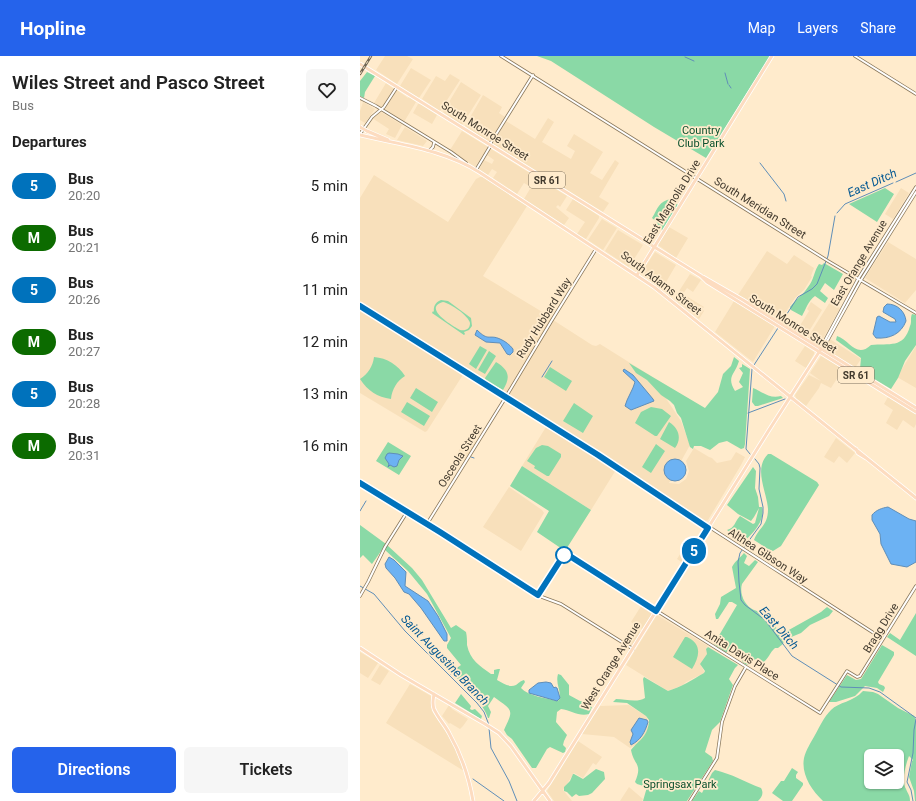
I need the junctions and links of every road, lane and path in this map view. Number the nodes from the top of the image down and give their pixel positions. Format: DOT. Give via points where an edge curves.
graph roads {
  1 [pos="501,56"];
  2 [pos="772,56"];
  3 [pos="855,56"];
  4 [pos="360,64"];
  5 [pos="533,76"];
  6 [pos="397,87"];
  7 [pos="916,94"];
  8 [pos="360,98"];
  9 [pos="381,110"];
  10 [pos="360,127"];
  11 [pos="361,135"];
  12 [pos="394,142"];
  13 [pos="434,142"];
  14 [pos="490,145"];
  15 [pos="443,148"];
  16 [pos="429,151"];
  17 [pos="445,155"];
  18 [pos="466,163"];
  19 [pos="476,170"];
  20 [pos="698,179"];
  21 [pos="916,187"];
  22 [pos="916,192"];
  23 [pos="654,247"];
  24 [pos="597,248"];
  25 [pos="637,275"];
  26 [pos="860,280"];
  27 [pos="360,306"];
  28 [pos="916,313"];
  29 [pos="821,351"];
  30 [pos="790,396"];
  31 [pos="506,397"];
  32 [pos="916,408"];
  33 [pos="916,412"];
  34 [pos="916,498"];
  35 [pos="427,524"];
  36 [pos="708,528"];
  37 [pos="916,586"];
  38 [pos="360,596"];
  39 [pos="656,611"];
  40 [pos="883,639"];
  41 [pos="360,648"];
  42 [pos="633,649"];
  43 [pos="746,667"];
  44 [pos="838,685"];
  45 [pos="436,695"];
  46 [pos="535,780"];
  47 [pos="551,780"];
  48 [pos="542,790"];
  49 [pos="473,801"];
  50 [pos="534,801"];
  51 [pos="550,801"];
  52 [pos="690,801"];
  1 -- 5 [label="street, South Meridian Street"];
  2 -- 20 [label="main road, East Magnolia Drive"];
  3 -- 7 [label="street"];
  4 -- 6 [label="main road, South Monroe Street / SR 61"];
  5 -- 14 [label="street"];
  5 -- 20 [label="street, South Meridian Street"];
  6 -- 9 [label="street"];
  6 -- 14 [label="main road, South Monroe Street / SR 61"];
  8 -- 9 [label="street, South Adams Street"];
  9 -- 11 [label="street" via="371,118"];
  9 -- 13 [label="street, South Adams Street"];
  10 -- 12 [label="main road, bridge"];
  11 -- 12 [label="main road"];
  12 -- 16 [label="main road"];
  13 -- 15 [label="street, South Adams Street"];
  13 -- 16 [label="street"];
  14 -- 19 [label="street"];
  14 -- 23 [label="main road, South Monroe Street / SR 61"];
  15 -- 17 [label="street"];
  15 -- 18 [label="street, South Adams Street"];
  16 -- 17 [label="main road"];
  17 -- 18 [label="main road"];
  18 -- 19 [label="main road, South Adams Street"];
  19 -- 24 [label="main road, South Adams Street"];
  20 -- 23 [label="main road, East Magnolia Drive"];
  20 -- 26 [label="street, South Meridian Street"];
  21 -- 26 [label="street, East Orange Avenue"];
  22 -- 26 [label="street, East Orange Avenue"];
  23 -- 25 [label="main road, East Magnolia Drive"];
  23 -- 29 [label="main road, South Monroe Street / SR 61"];
  24 -- 25 [label="main road, South Adams Street"];
  24 -- 31 [label="street, Rudy Hubbard Way"];
  25 -- 30 [label="main road, South Adams Street"];
  26 -- 28 [label="street, South Meridian Street"];
  26 -- 29 [label="street, East Orange Avenue"];
  27 -- 31 [label="street, Althea Gibson Way"];
  29 -- 30 [label="main road, East Orange Avenue"];
  29 -- 32 [label="main road, South Monroe Street / SR 61"];
  29 -- 33 [label="main road, South Monroe Street / SR 61"];
  30 -- 34 [label="main road, South Adams Street"];
  30 -- 36 [label="main road, West Orange Avenue"];
  31 -- 35 [label="street, Osceola Street"];
  31 -- 36 [label="street, Althea Gibson Way"];
  35 -- 38 [label="street" via="407,512"];
  35 -- 42 [label="street" via="541,597 561,604"];
  36 -- 39 [label="main road, West Orange Avenue"];
  36 -- 40 [label="street, Althea Gibson Way"];
  37 -- 40 [label="street, Bragg Drive"];
  39 -- 42 [label="main road, West Orange Avenue"];
  39 -- 43 [label="street, Anita Davis Place"];
  40 -- 44 [label="street, Bragg Drive" via="858,677 847,671"];
  41 -- 45 [label="main road"];
  42 -- 47 [label="main road, West Orange Avenue"];
  43 -- 44 [label="street, Anita Davis Place" via="820,713"];
  43 -- 52 [label="street" via="735,686 722,722 718,756"];
  45 -- 46 [label="main road" via="494,730 511,746"];
  45 -- 49 [label="main road" via="432,703 461,757"];
  46 -- 47 [label="main road" via="543,785"];
  46 -- 48 [label="main road"];
  47 -- 48 [label="main road, West Orange Avenue"];
  48 -- 50 [label="main road, West Orange Avenue"];
  48 -- 51 [label="main road"];
}
